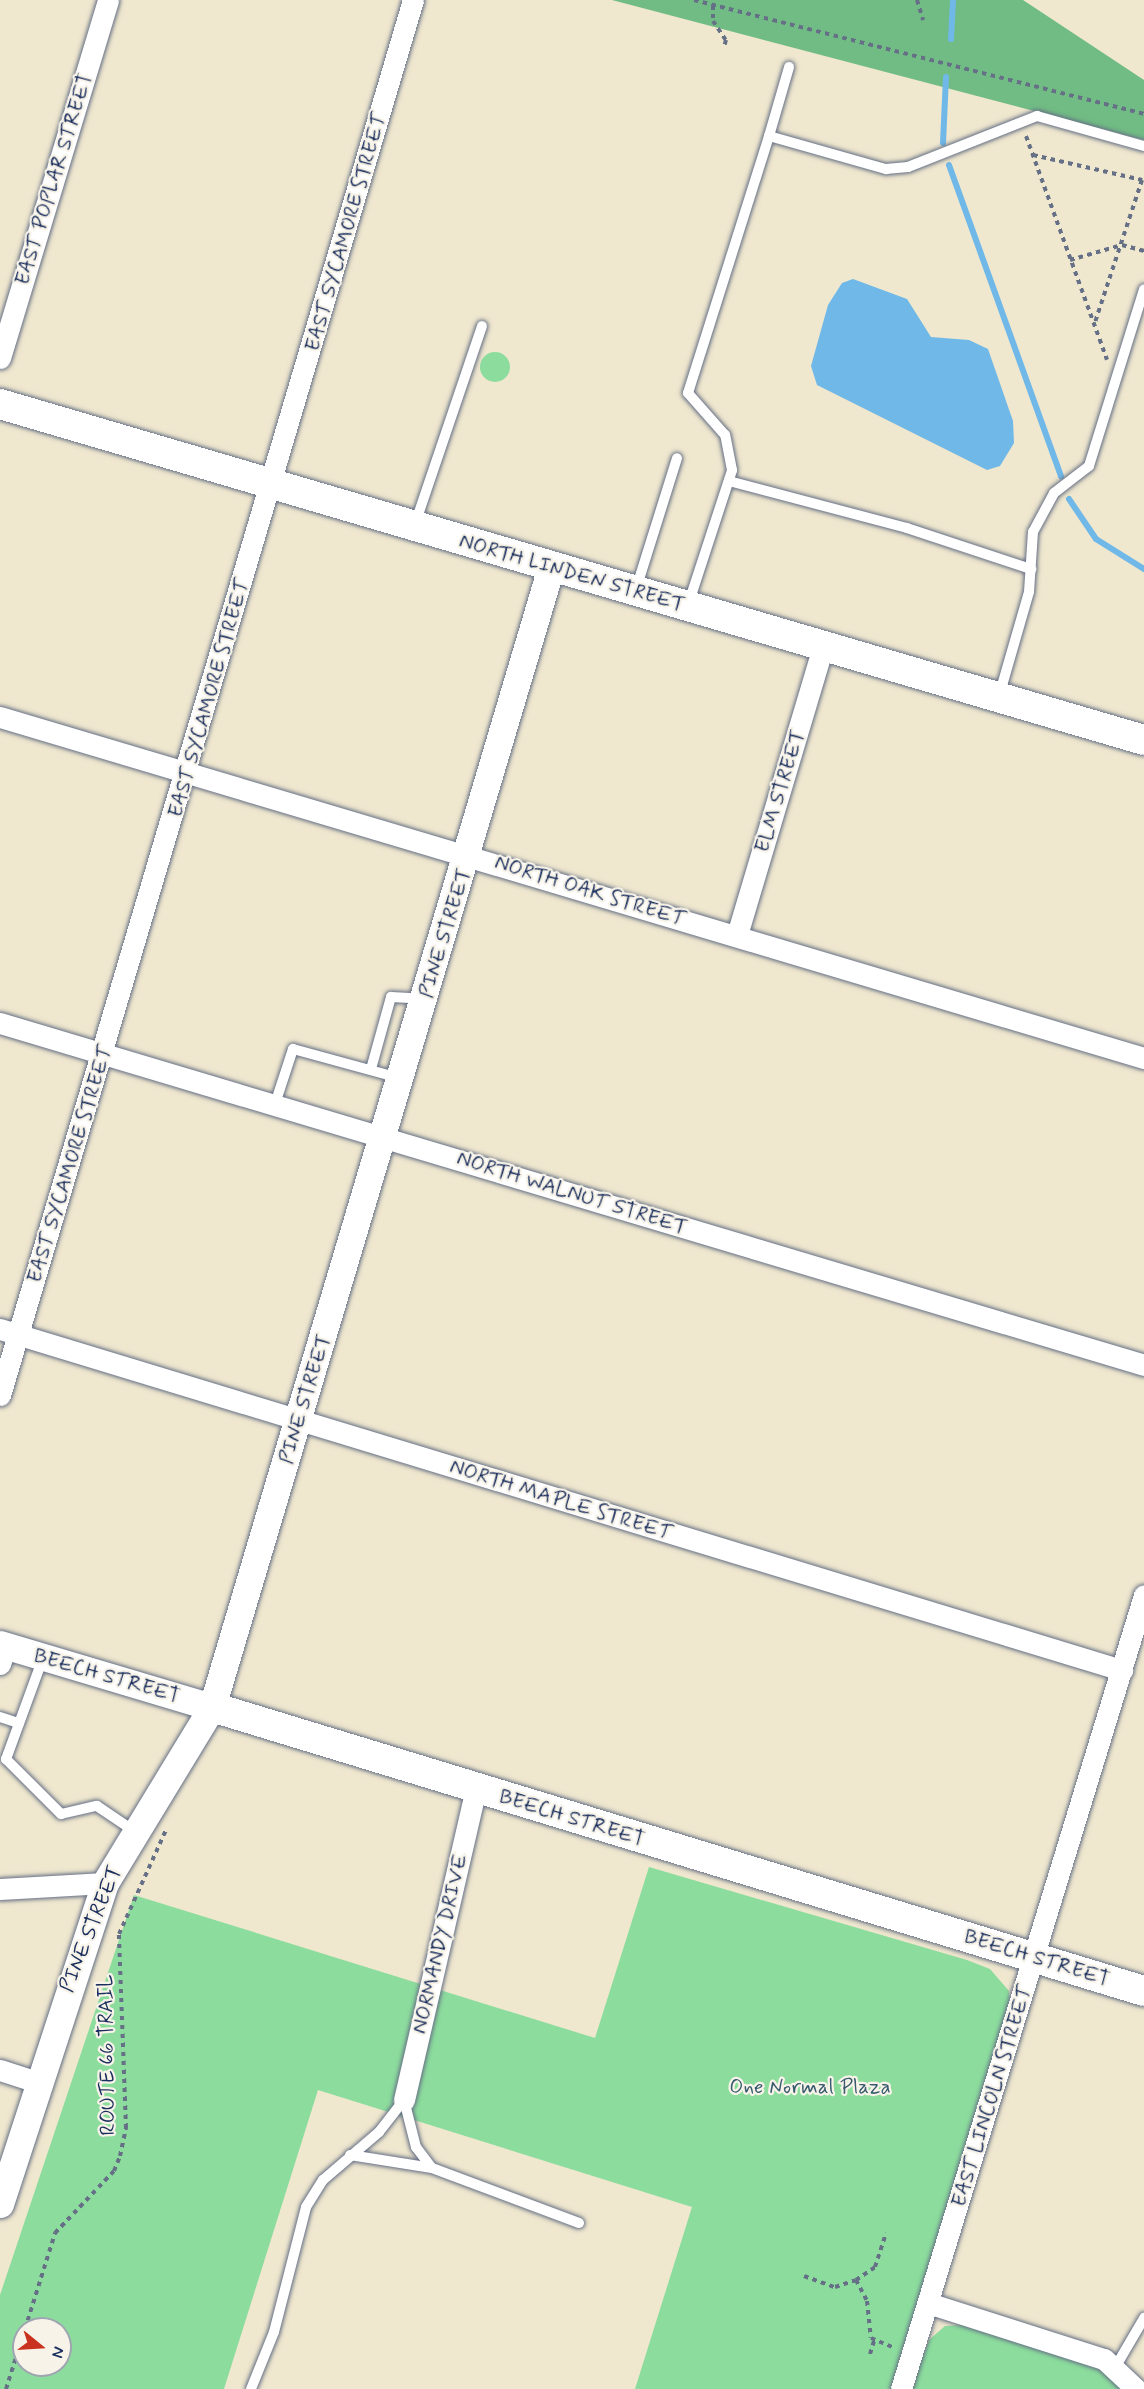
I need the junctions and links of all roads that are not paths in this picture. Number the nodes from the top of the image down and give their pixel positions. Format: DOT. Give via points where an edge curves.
graph roads {
  1 [pos="108,0"];
  2 [pos="413,0"];
  3 [pos="789,66"];
  4 [pos="770,136"];
  5 [pos="1144,146"];
  6 [pos="1144,289"];
  7 [pos="482,326"];
  8 [pos="0,358"];
  9 [pos="0,404"];
  10 [pos="677,458"];
  11 [pos="729,481"];
  12 [pos="272,485"];
  13 [pos="414,527"];
  14 [pos="551,567"];
  15 [pos="1031,569"];
  16 [pos="635,592"];
  17 [pos="687,607"];
  18 [pos="823,646"];
  19 [pos="998,699"];
  20 [pos="0,717"];
  21 [pos="1144,740"];
  22 [pos="188,772"];
  23 [pos="468,855"];
  24 [pos="737,935"];
  25 [pos="425,999"];
  26 [pos="0,1023"];
  27 [pos="104,1054"];
  28 [pos="1144,1058"];
  29 [pos="371,1069"];
  30 [pos="402,1078"];
  31 [pos="275,1104"];
  32 [pos="384,1136"];
  33 [pos="9,1332"];
  34 [pos="1144,1365"];
  35 [pos="0,1395"];
  36 [pos="299,1420"];
  37 [pos="1144,1595"];
  38 [pos="2,1652"];
  39 [pos="43,1657"];
  40 [pos="1122,1670"];
  41 [pos="212,1707"];
  42 [pos="0,1717"];
  43 [pos="19,1723"];
  44 [pos="476,1789"];
  45 [pos="134,1830"];
  46 [pos="105,1883"];
  47 [pos="0,1889"];
  48 [pos="1034,1958"];
  49 [pos="1144,1991"];
  50 [pos="0,2070"];
  51 [pos="37,2082"];
  52 [pos="405,2100"];
  53 [pos="350,2155"];
  54 [pos="432,2168"];
  55 [pos="0,2205"];
  56 [pos="579,2223"];
  57 [pos="928,2303"];
  58 [pos="1144,2318"];
  59 [pos="1116,2366"];
  60 [pos="251,2389"];
  61 [pos="901,2389"];
  62 [pos="1136,2389"];
  1 -- 8 [label="street, EAST POPLAR STREET"];
  2 -- 12 [label="street, EAST SYCAMORE STREET"];
  3 -- 4 [label="lane"];
  4 -- 5 [label="lane" via="886,169 908,167 1037,116"];
  4 -- 11 [label="lane" via="688,393 725,435 732,470"];
  6 -- 15 [label="lane" via="1089,466 1054,493 1042,510 1033,532"];
  7 -- 13 [label="lane"];
  9 -- 12 [label="main road, NORTH LINDEN STREET"];
  10 -- 16 [label="lane"];
  11 -- 15 [label="lane" via="896,525"];
  11 -- 17 [label="lane"];
  12 -- 13 [label="main road, NORTH LINDEN STREET"];
  12 -- 22 [label="street, EAST SYCAMORE STREET"];
  13 -- 14 [label="main road, NORTH LINDEN STREET"];
  14 -- 16 [label="main road, NORTH LINDEN STREET"];
  14 -- 23 [label="street, PINE STREET"];
  15 -- 19 [label="lane"];
  16 -- 17 [label="main road, NORTH LINDEN STREET"];
  17 -- 18 [label="main road, NORTH LINDEN STREET"];
  18 -- 19 [label="main road, NORTH LINDEN STREET"];
  18 -- 24 [label="street, ELM STREET"];
  19 -- 21 [label="main road, NORTH LINDEN STREET"];
  20 -- 22 [label="street, NORTH OAK STREET"];
  22 -- 23 [label="street, NORTH OAK STREET"];
  22 -- 27 [label="street, EAST SYCAMORE STREET"];
  23 -- 24 [label="street, NORTH OAK STREET"];
  23 -- 25 [label="street, PINE STREET"];
  24 -- 28 [label="street, NORTH OAK STREET"];
  25 -- 29 [label="lane" via="391,997"];
  25 -- 30 [label="street, PINE STREET"];
  26 -- 27 [label="street, NORTH WALNUT STREET"];
  27 -- 31 [label="street, NORTH WALNUT STREET"];
  27 -- 33 [label="street, EAST SYCAMORE STREET"];
  29 -- 30 [label="lane"];
  29 -- 31 [label="lane" via="293,1050"];
  30 -- 32 [label="street, PINE STREET"];
  31 -- 32 [label="street, NORTH WALNUT STREET"];
  32 -- 34 [label="street, NORTH WALNUT STREET"];
  32 -- 36 [label="street, PINE STREET"];
  33 -- 35 [label="street, EAST SYCAMORE STREET"];
  33 -- 36 [label="street, NORTH MAPLE STREET"];
  36 -- 40 [label="street, NORTH MAPLE STREET"];
  36 -- 41 [label="street, PINE STREET"];
  37 -- 40 [label="street, EAST LINCOLN STREET"];
  38 -- 39 [label="street, BEECH STREET"];
  39 -- 41 [label="street, BEECH STREET"];
  39 -- 43 [label="lane"];
  40 -- 48 [label="street, EAST LINCOLN STREET"];
  41 -- 44 [label="main road, BEECH STREET"];
  41 -- 45 [label="street, PINE STREET"];
  42 -- 43 [label="lane"];
  43 -- 45 [label="lane" via="6,1759 61,1814 97,1806"];
  44 -- 48 [label="main road, BEECH STREET"];
  44 -- 52 [label="street, NORMANDY DRIVE"];
  45 -- 46 [label="street, PINE STREET"];
  46 -- 47 [label="street"];
  46 -- 51 [label="street, PINE STREET"];
  48 -- 49 [label="main road, BEECH STREET"];
  48 -- 57 [label="street, EAST LINCOLN STREET"];
  50 -- 51 [label="street"];
  51 -- 55 [label="street, PINE STREET"];
  52 -- 53 [label="lane" via="379,2132"];
  52 -- 54 [label="lane" via="416,2147"];
  53 -- 54 [label="lane"];
  53 -- 60 [label="lane" via="323,2180 306,2206 274,2332"];
  54 -- 56 [label="lane"];
  57 -- 59 [label="street"];
  57 -- 61 [label="street, EAST LINCOLN STREET"];
  58 -- 59 [label="lane"];
  59 -- 62 [label="street"];
}
